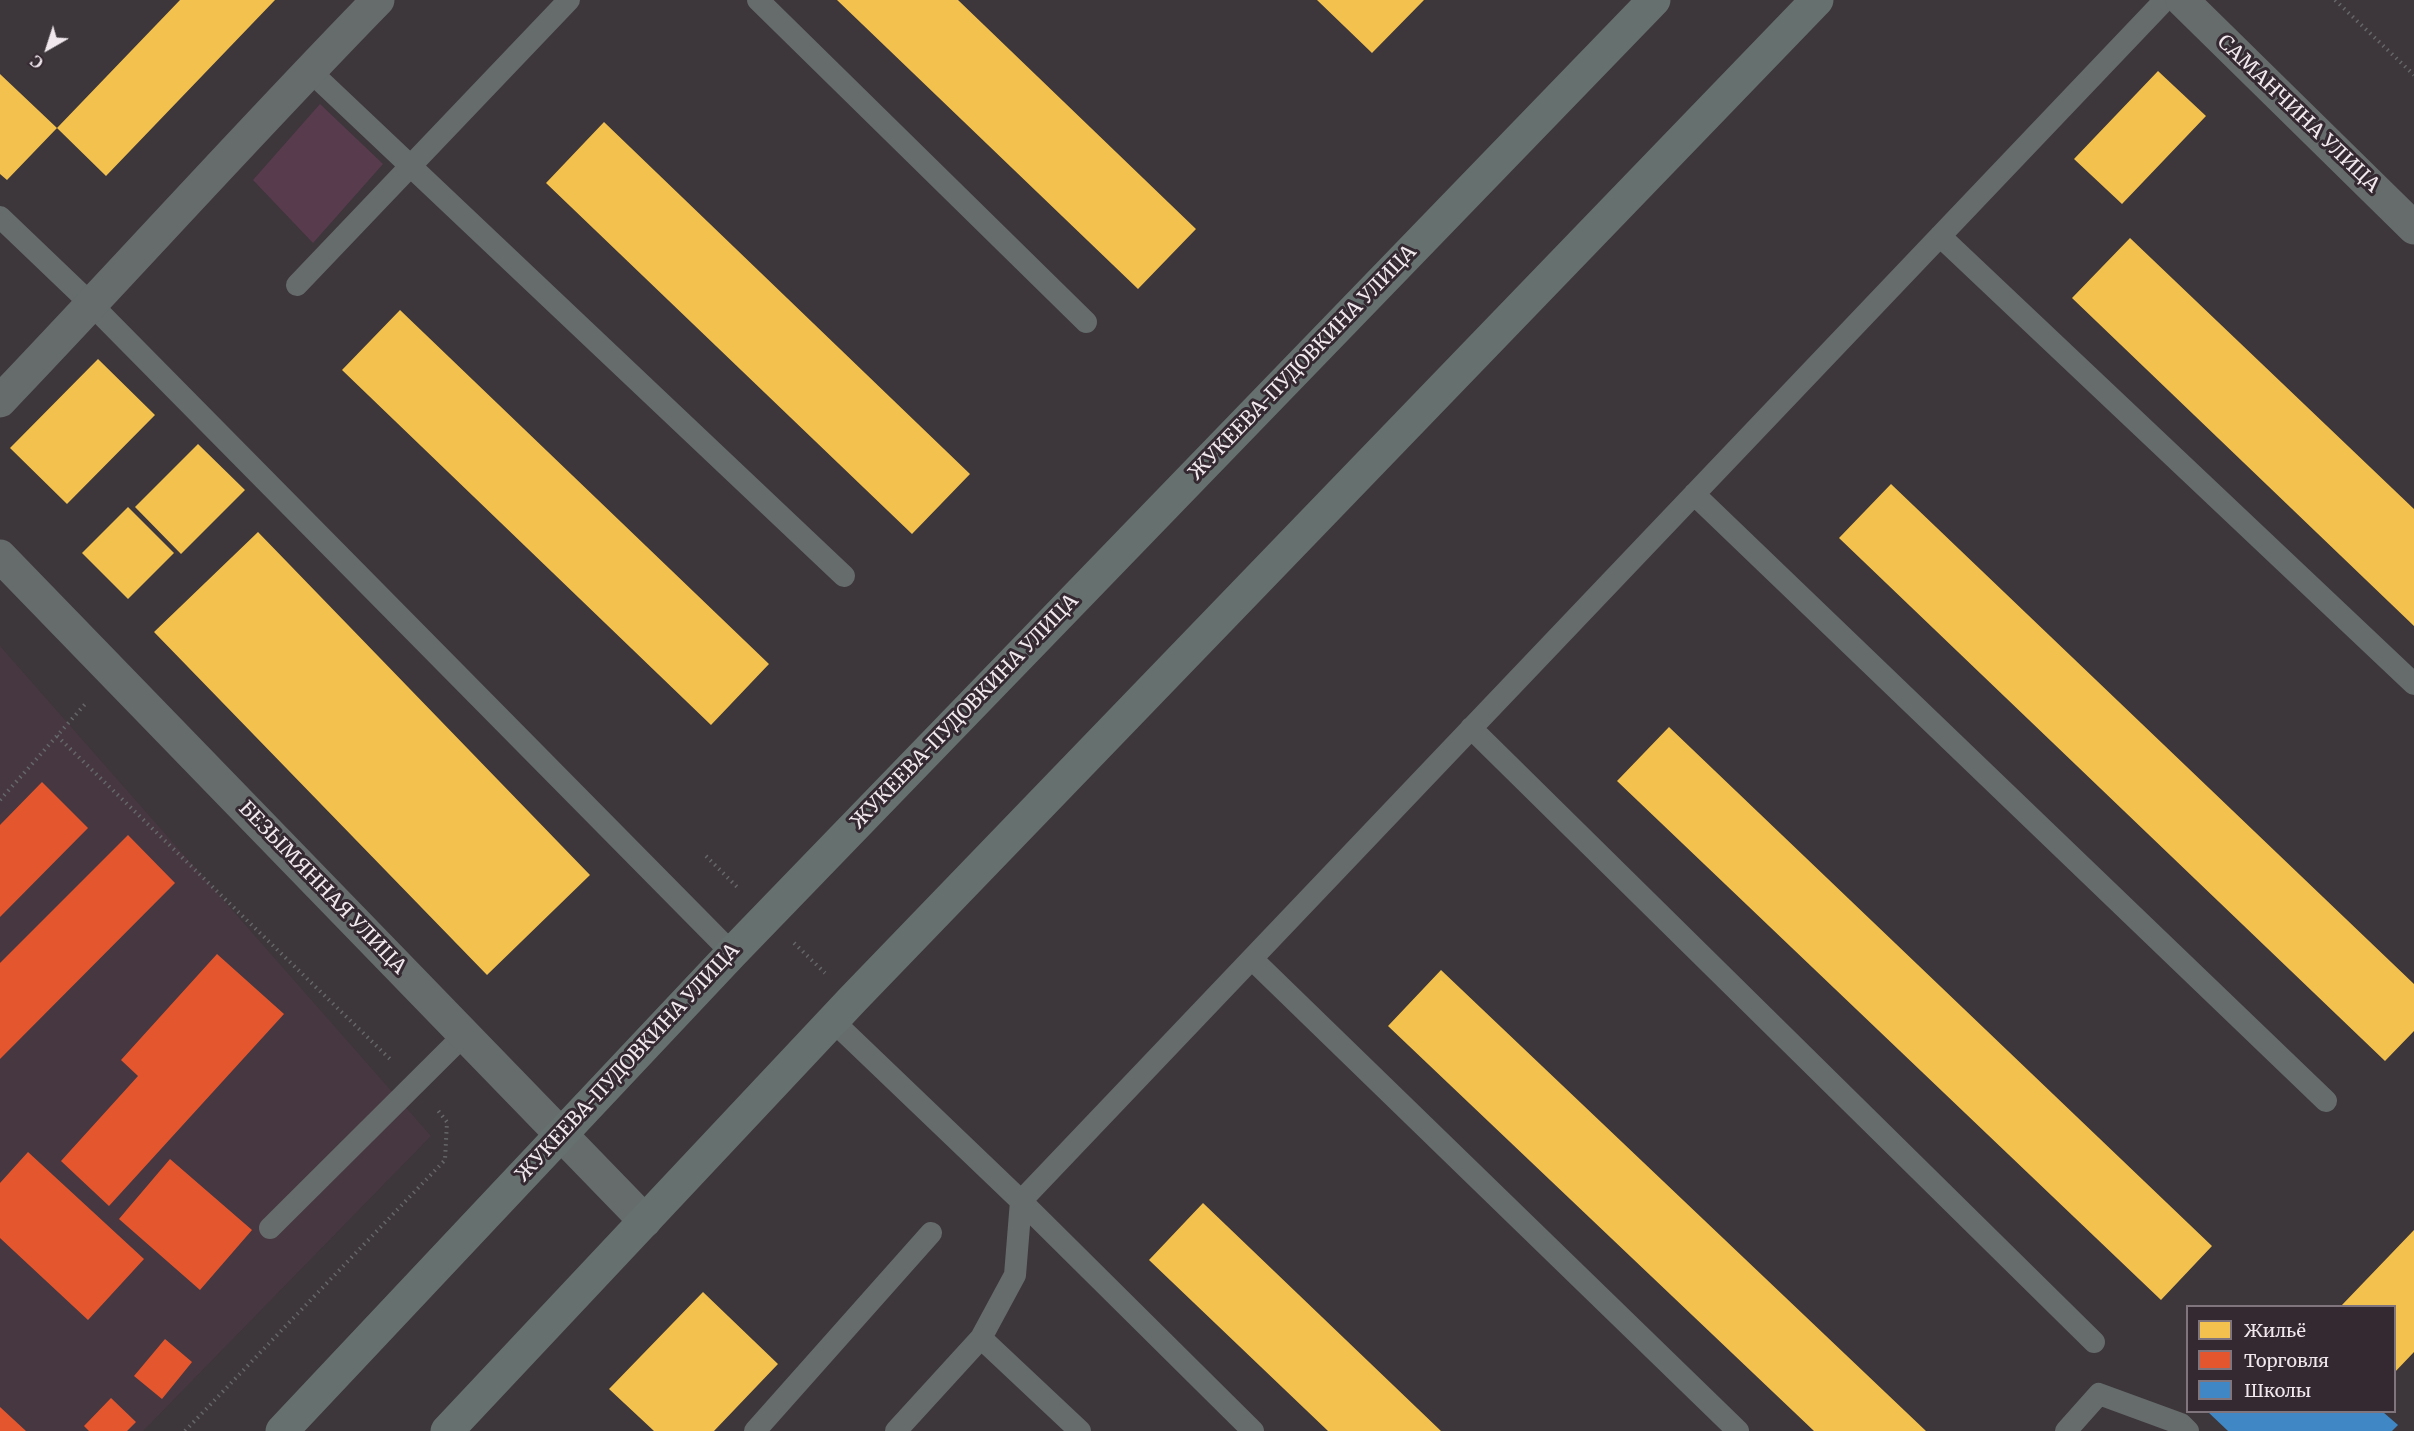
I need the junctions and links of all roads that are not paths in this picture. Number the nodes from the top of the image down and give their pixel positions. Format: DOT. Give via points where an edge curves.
graph roads {
  1 [pos="378,0"];
  2 [pos="569,0"];
  3 [pos="758,0"];
  4 [pos="1654,0"];
  5 [pos="1817,0"];
  6 [pos="2165,0"];
  7 [pos="2182,0"];
  8 [pos="309,70"];
  9 [pos="411,166"];
  10 [pos="0,217"];
  11 [pos="2414,228"];
  12 [pos="1940,236"];
  13 [pos="297,285"];
  14 [pos="92,305"];
  15 [pos="1086,322"];
  16 [pos="0,400"];
  17 [pos="1694,494"];
  18 [pos="0,556"];
  19 [pos="844,576"];
  20 [pos="2414,684"];
  21 [pos="1471,728"];
  22 [pos="732,953"];
  23 [pos="1252,959"];
  24 [pos="843,1010"];
  25 [pos="464,1035"];
  26 [pos="2325,1101"];
  27 [pos="561,1134"];
  28 [pos="1021,1201"];
  29 [pos="645,1221"];
  30 [pos="270,1228"];
  31 [pos="931,1233"];
  32 [pos="981,1338"];
  33 [pos="2094,1342"];
  34 [pos="282,1431"];
  35 [pos="447,1431"];
  36 [pos="755,1431"];
  37 [pos="896,1431"];
  38 [pos="1080,1431"];
  39 [pos="1253,1431"];
  40 [pos="1738,1431"];
  41 [pos="2066,1431"];
  42 [pos="2188,1431"];
  1 -- 8 [label="street"];
  2 -- 9 [label="lane"];
  3 -- 15 [label="lane"];
  4 -- 22 [label="main road, ЖУКЕЕВА-ПУДОВКИНА УЛИЦА"];
  5 -- 24 [label="main road"];
  6 -- 12 [label="lane"];
  7 -- 11 [label="street, САМАНЧИНА УЛИЦА"];
  8 -- 9 [label="lane"];
  8 -- 14 [label="street"];
  9 -- 13 [label="lane"];
  9 -- 19 [label="lane"];
  10 -- 14 [label="lane"];
  12 -- 17 [label="lane"];
  12 -- 20 [label="lane"];
  14 -- 16 [label="street"];
  14 -- 22 [label="lane"];
  17 -- 21 [label="lane"];
  17 -- 26 [label="lane"];
  18 -- 25 [label="street, БЕЗЫМЯННАЯ УЛИЦА"];
  21 -- 23 [label="lane"];
  21 -- 33 [label="lane"];
  22 -- 27 [label="main road, ЖУКЕЕВА-ПУДОВКИНА УЛИЦА"];
  23 -- 28 [label="lane"];
  23 -- 40 [label="lane"];
  24 -- 28 [label="lane"];
  24 -- 29 [label="main road"];
  25 -- 27 [label="street, БЕЗЫМЯННАЯ УЛИЦА"];
  25 -- 30 [label="lane"];
  27 -- 29 [label="street, БЕЗЫМЯННАЯ УЛИЦА"];
  27 -- 34 [label="main road, ЖУКЕЕВА-ПУДОВКИНА УЛИЦА"];
  28 -- 32 [label="lane" via="1015,1275"];
  28 -- 39 [label="lane"];
  29 -- 35 [label="main road"];
  31 -- 36 [label="lane"];
  32 -- 37 [label="lane"];
  32 -- 38 [label="lane"];
  41 -- 42 [label="lane" via="2099,1394 2181,1424"];
}
